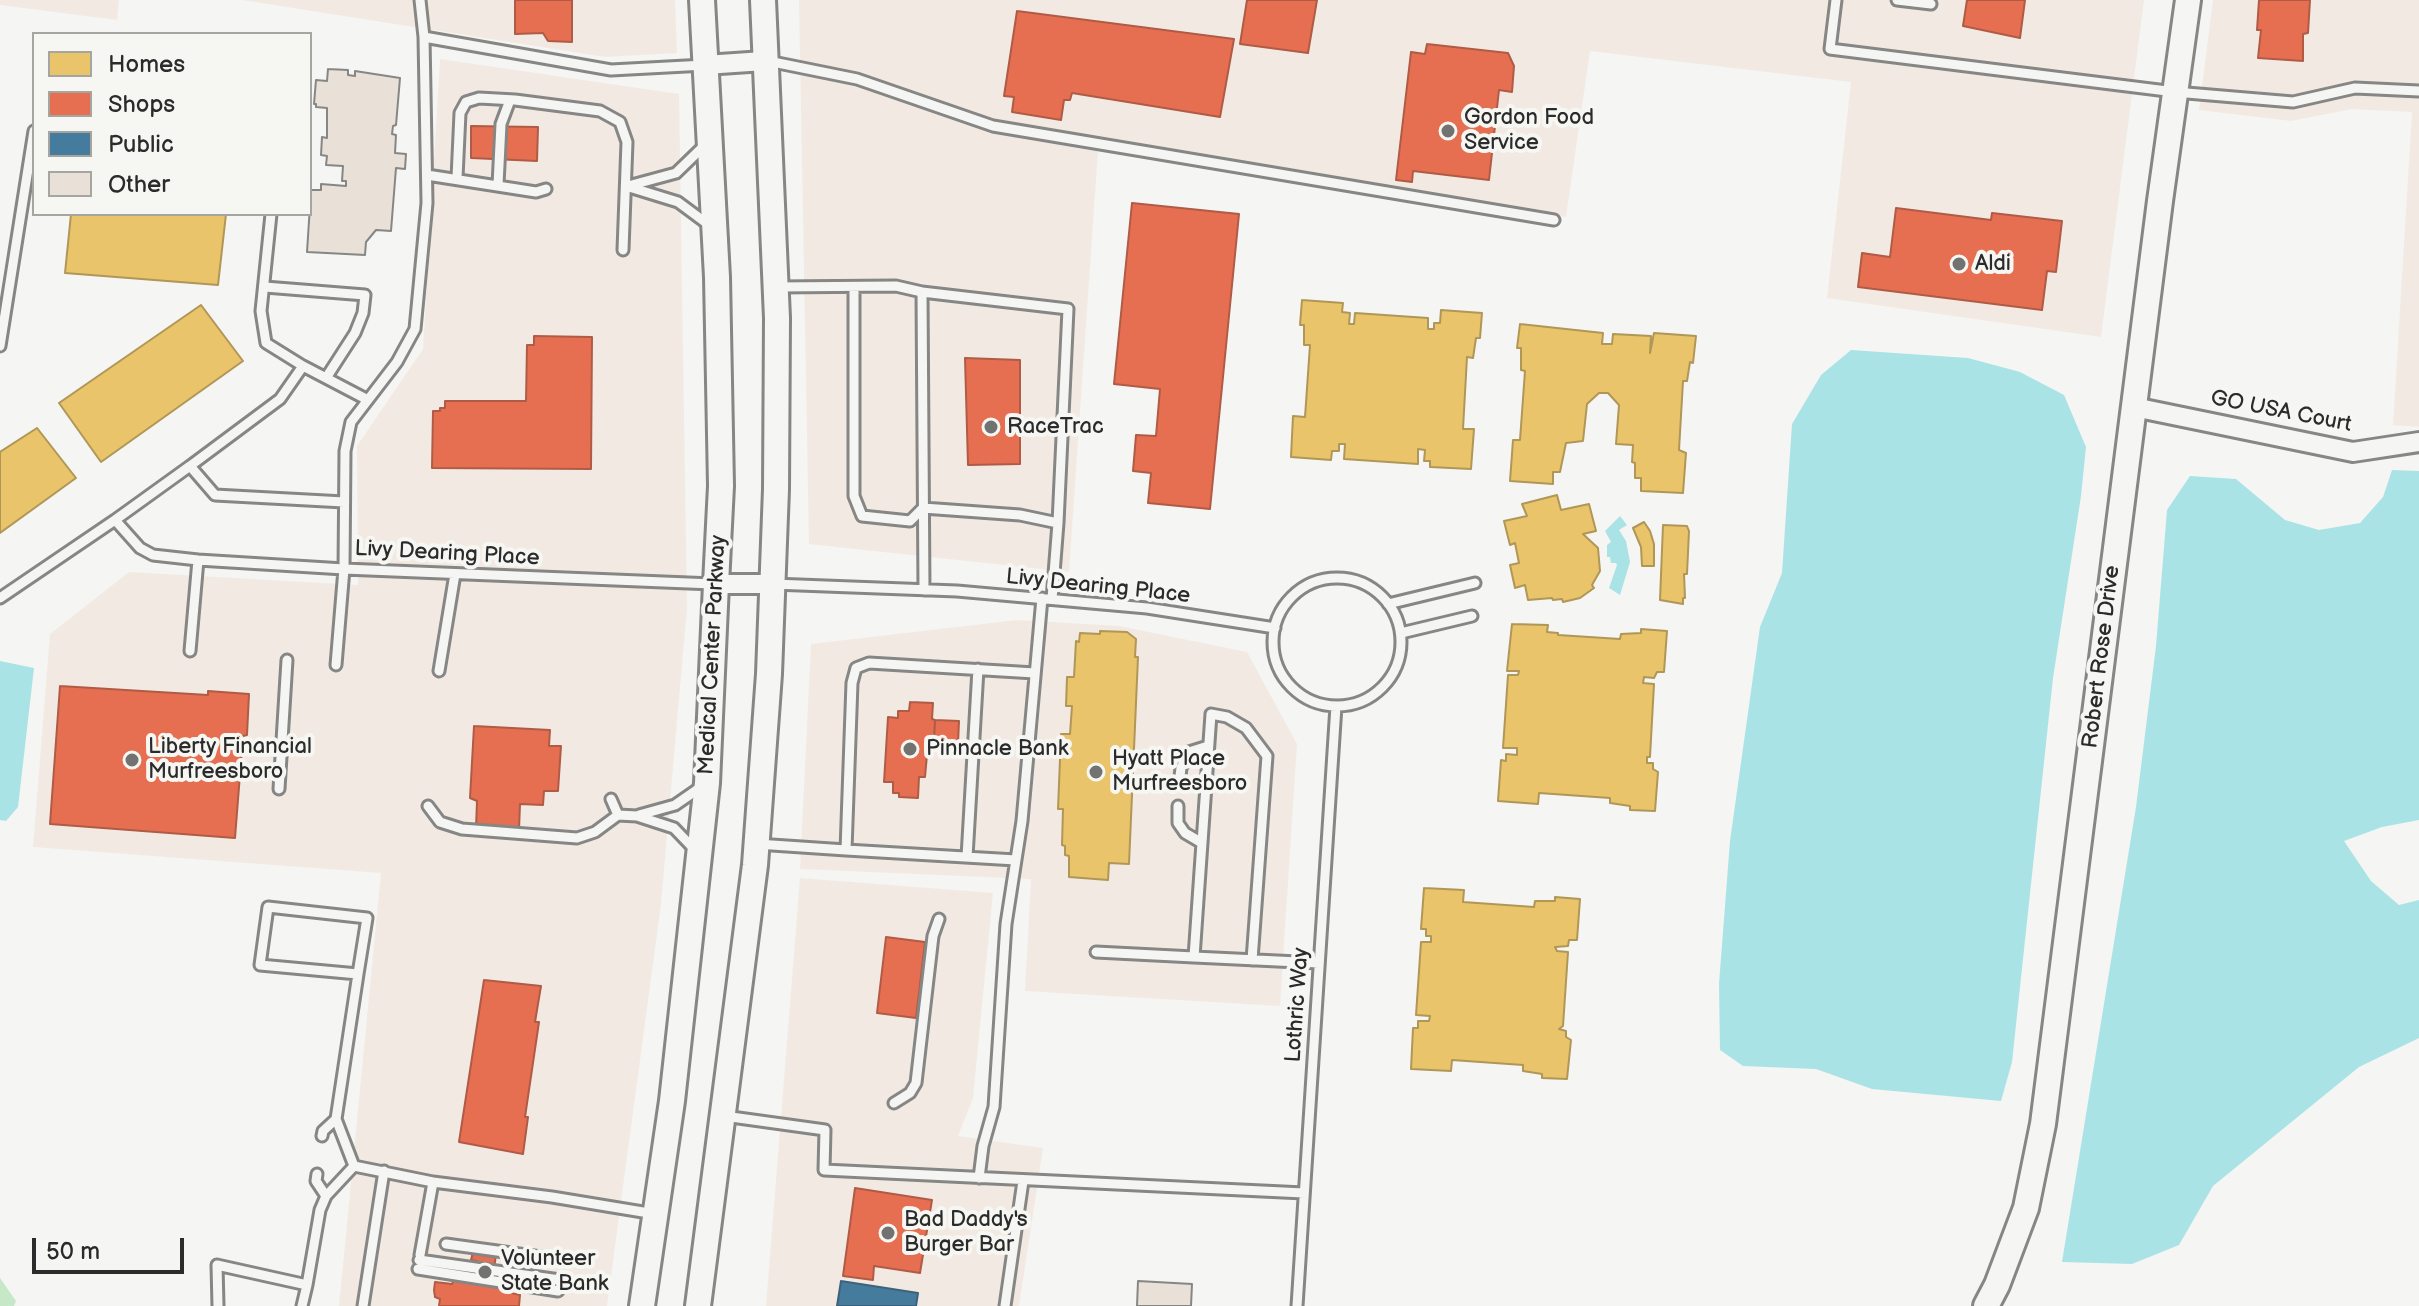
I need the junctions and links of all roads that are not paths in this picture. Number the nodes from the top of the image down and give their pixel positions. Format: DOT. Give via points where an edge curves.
graph roads {
  1 [pos="420,0"];
  2 [pos="702,0"];
  3 [pos="763,0"];
  4 [pos="1836,0"];
  5 [pos="1897,0"];
  6 [pos="2188,0"];
  7 [pos="1931,4"];
  8 [pos="424,37"];
  9 [pos="764,61"];
  10 [pos="705,65"];
  11 [pos="2419,91"];
  12 [pos="2175,92"];
  13 [pos="510,100"];
  14 [pos="710,140"];
  15 [pos="32,144"];
  16 [pos="427,175"];
  17 [pos="457,178"];
  18 [pos="498,185"];
  19 [pos="626,186"];
  20 [pos="546,189"];
  21 [pos="271,216"];
  22 [pos="1554,220"];
  23 [pos="715,229"];
  24 [pos="623,250"];
  25 [pos="265,287"];
  26 [pos="776,287"];
  27 [pos="854,287"];
  28 [pos="922,292"];
  29 [pos="0,346"];
  30 [pos="303,366"];
  31 [pos="326,378"];
  32 [pos="368,400"];
  33 [pos="2134,407"];
  34 [pos="2419,442"];
  35 [pos="190,466"];
  36 [pos="344,502"];
  37 [pos="923,508"];
  38 [pos="115,520"];
  39 [pos="1058,523"];
  40 [pos="198,560"];
  41 [pos="344,569"];
  42 [pos="455,574"];
  43 [pos="1475,583"];
  44 [pos="716,584"];
  45 [pos="773,584"];
  46 [pos="924,590"];
  47 [pos="0,598"];
  48 [pos="1047,599"];
  49 [pos="1388,604"];
  50 [pos="1472,616"];
  51 [pos="1275,628"];
  52 [pos="1401,633"];
  53 [pos="190,651"];
  54 [pos="287,660"];
  55 [pos="336,665"];
  56 [pos="978,669"];
  57 [pos="439,671"];
  58 [pos="1035,673"];
  59 [pos="1336,706"];
  60 [pos="1208,746"];
  61 [pos="707,783"];
  62 [pos="1179,784"];
  63 [pos="279,789"];
  64 [pos="611,799"];
  65 [pos="428,806"];
  66 [pos="1178,806"];
  67 [pos="618,815"];
  68 [pos="637,816"];
  69 [pos="1202,843"];
  70 [pos="757,844"];
  71 [pos="846,850"];
  72 [pos="699,854"];
  73 [pos="967,857"];
  74 [pos="1016,860"];
  75 [pos="939,919"];
  76 [pos="1096,952"];
  77 [pos="1194,957"];
  78 [pos="1252,960"];
  79 [pos="1319,963"];
  80 [pos="358,974"];
  81 [pos="894,1103"];
  82 [pos="724,1116"];
  83 [pos="336,1119"];
  84 [pos="322,1136"];
  85 [pos="354,1166"];
  86 [pos="384,1171"];
  87 [pos="317,1174"];
  88 [pos="979,1178"];
  89 [pos="1023,1181"];
  90 [pos="433,1182"];
  91 [pos="1304,1193"];
  92 [pos="326,1196"];
  93 [pos="656,1214"];
  94 [pos="446,1244"];
  95 [pos="563,1260"];
  96 [pos="419,1261"];
  97 [pos="560,1280"];
  98 [pos="307,1285"];
  99 [pos="558,1291"];
  100 [pos="218,1306"];
  101 [pos="302,1306"];
  102 [pos="363,1306"];
  103 [pos="642,1306"];
  104 [pos="698,1306"];
  105 [pos="1005,1306"];
  106 [pos="1297,1306"];
  107 [pos="1986,1306"];
  1 -- 8 [label="lane, Livy Dearing Place"];
  2 -- 10 [label="main road, Medical Center Parkway"];
  3 -- 9 [label="main road"];
  4 -- 12 [label="lane" via="1830,49"];
  5 -- 7 [label="lane"];
  6 -- 12 [label="main road, Robert Rose Drive"];
  8 -- 10 [label="lane" via="611,70"];
  8 -- 16 [label="lane, Livy Dearing Place"];
  9 -- 10 [label="street"];
  9 -- 22 [label="lane" via="857,79 993,126"];
  9 -- 26 [label="main road"];
  10 -- 14 [label="main road, Medical Center Parkway"];
  11 -- 12 [label="lane" via="2355,88 2293,102"];
  12 -- 33 [label="main road, Robert Rose Drive"];
  13 -- 17 [label="lane" via="466,102 460,113"];
  13 -- 18 [label="lane" via="501,124"];
  13 -- 19 [label="lane" via="600,111 620,122 627,142"];
  14 -- 19 [label="lane" via="676,173"];
  14 -- 23 [label="main road, Medical Center Parkway"];
  15 -- 29 [label="lane"];
  16 -- 17 [label="lane"];
  16 -- 32 [label="lane, Livy Dearing Place" via="415,329"];
  17 -- 18 [label="lane"];
  18 -- 20 [label="lane"];
  19 -- 23 [label="lane" via="678,202"];
  19 -- 24 [label="lane"];
  21 -- 25 [label="lane"];
  23 -- 44 [label="main road, Medical Center Parkway" via="721,486"];
  25 -- 30 [label="lane" via="261,311 266,343"];
  25 -- 31 [label="lane" via="365,295 355,333"];
  26 -- 27 [label="lane"];
  26 -- 45 [label="main road"];
  27 -- 28 [label="lane" via="896,286"];
  27 -- 37 [label="lane" via="854,496 862,516 910,521"];
  28 -- 37 [label="lane"];
  28 -- 39 [label="lane" via="1068,309"];
  30 -- 31 [label="lane"];
  30 -- 35 [label="lane" via="280,399"];
  31 -- 32 [label="lane"];
  32 -- 36 [label="lane, Livy Dearing Place" via="351,422"];
  33 -- 34 [label="street, GO USA Court" via="2353,452"];
  33 -- 107 [label="main road, Robert Rose Drive" via="2043,1124 2026,1208"];
  35 -- 36 [label="lane" via="215,495"];
  35 -- 38 [label="lane"];
  36 -- 41 [label="lane, Livy Dearing Place"];
  37 -- 39 [label="lane"];
  37 -- 46 [label="lane"];
  38 -- 40 [label="lane" via="153,555"];
  38 -- 47 [label="lane"];
  39 -- 48 [label="lane"];
  40 -- 41 [label="lane"];
  40 -- 53 [label="lane"];
  41 -- 42 [label="lane, Livy Dearing Place"];
  41 -- 55 [label="lane"];
  42 -- 44 [label="lane, Livy Dearing Place"];
  42 -- 57 [label="lane"];
  43 -- 49 [label="lane"];
  44 -- 45 [label="street"];
  44 -- 61 [label="main road, Medical Center Parkway"];
  45 -- 46 [label="lane, Livy Dearing Place"];
  45 -- 70 [label="main road"];
  46 -- 48 [label="lane, Livy Dearing Place"];
  48 -- 51 [label="lane, Livy Dearing Place"];
  48 -- 58 [label="lane"];
  49 -- 51 [label="lane" via="1360,582 1319,580 1286,603"];
  49 -- 52 [label="lane"];
  50 -- 52 [label="lane"];
  51 -- 59 [label="lane" via="1275,660 1284,679 1316,703"];
  52 -- 59 [label="lane" via="1392,675 1377,692 1358,703"];
  54 -- 63 [label="lane"];
  56 -- 58 [label="lane"];
  56 -- 71 [label="lane" via="869,663 856,668"];
  56 -- 73 [label="lane"];
  58 -- 74 [label="lane"];
  59 -- 79 [label="lane, Lothric Way"];
  60 -- 62 [label="lane" via="1189,752"];
  60 -- 69 [label="lane"];
  60 -- 78 [label="lane" via="1211,714 1246,728 1267,756"];
  61 -- 68 [label="lane" via="675,805"];
  61 -- 72 [label="main road, Medical Center Parkway"];
  64 -- 67 [label="lane"];
  65 -- 67 [label="lane" via="440,822 462,829 577,838"];
  66 -- 69 [label="lane" via="1178,823"];
  67 -- 68 [label="lane"];
  68 -- 72 [label="lane" via="674,828"];
  69 -- 77 [label="lane"];
  70 -- 71 [label="lane"];
  70 -- 82 [label="main road"];
  71 -- 73 [label="lane"];
  72 -- 93 [label="main road, Medical Center Parkway"];
  73 -- 74 [label="lane"];
  74 -- 88 [label="lane" via="1006,924 994,1107"];
  75 -- 81 [label="lane" via="916,1083"];
  76 -- 77 [label="lane"];
  77 -- 78 [label="lane"];
  78 -- 79 [label="lane"];
  79 -- 91 [label="lane, Lothric Way"];
  80 -- 80 [label="lane" via="367,918 268,907 260,965"];
  80 -- 83 [label="lane"];
  82 -- 88 [label="lane" via="825,1130 824,1170"];
  82 -- 104 [label="main road"];
  83 -- 84 [label="lane"];
  83 -- 85 [label="lane"];
  85 -- 86 [label="lane"];
  85 -- 92 [label="lane"];
  86 -- 90 [label="lane"];
  86 -- 102 [label="lane"];
  87 -- 92 [label="lane"];
  88 -- 89 [label="lane"];
  89 -- 91 [label="lane"];
  89 -- 105 [label="lane"];
  90 -- 93 [label="lane"];
  90 -- 96 [label="lane"];
  91 -- 106 [label="lane, Lothric Way"];
  92 -- 98 [label="lane"];
  93 -- 103 [label="main road, Medical Center Parkway"];
  94 -- 95 [label="lane"];
  96 -- 97 [label="lane"];
  96 -- 99 [label="lane"];
  98 -- 100 [label="lane" via="217,1265"];
  98 -- 101 [label="lane"];
}
